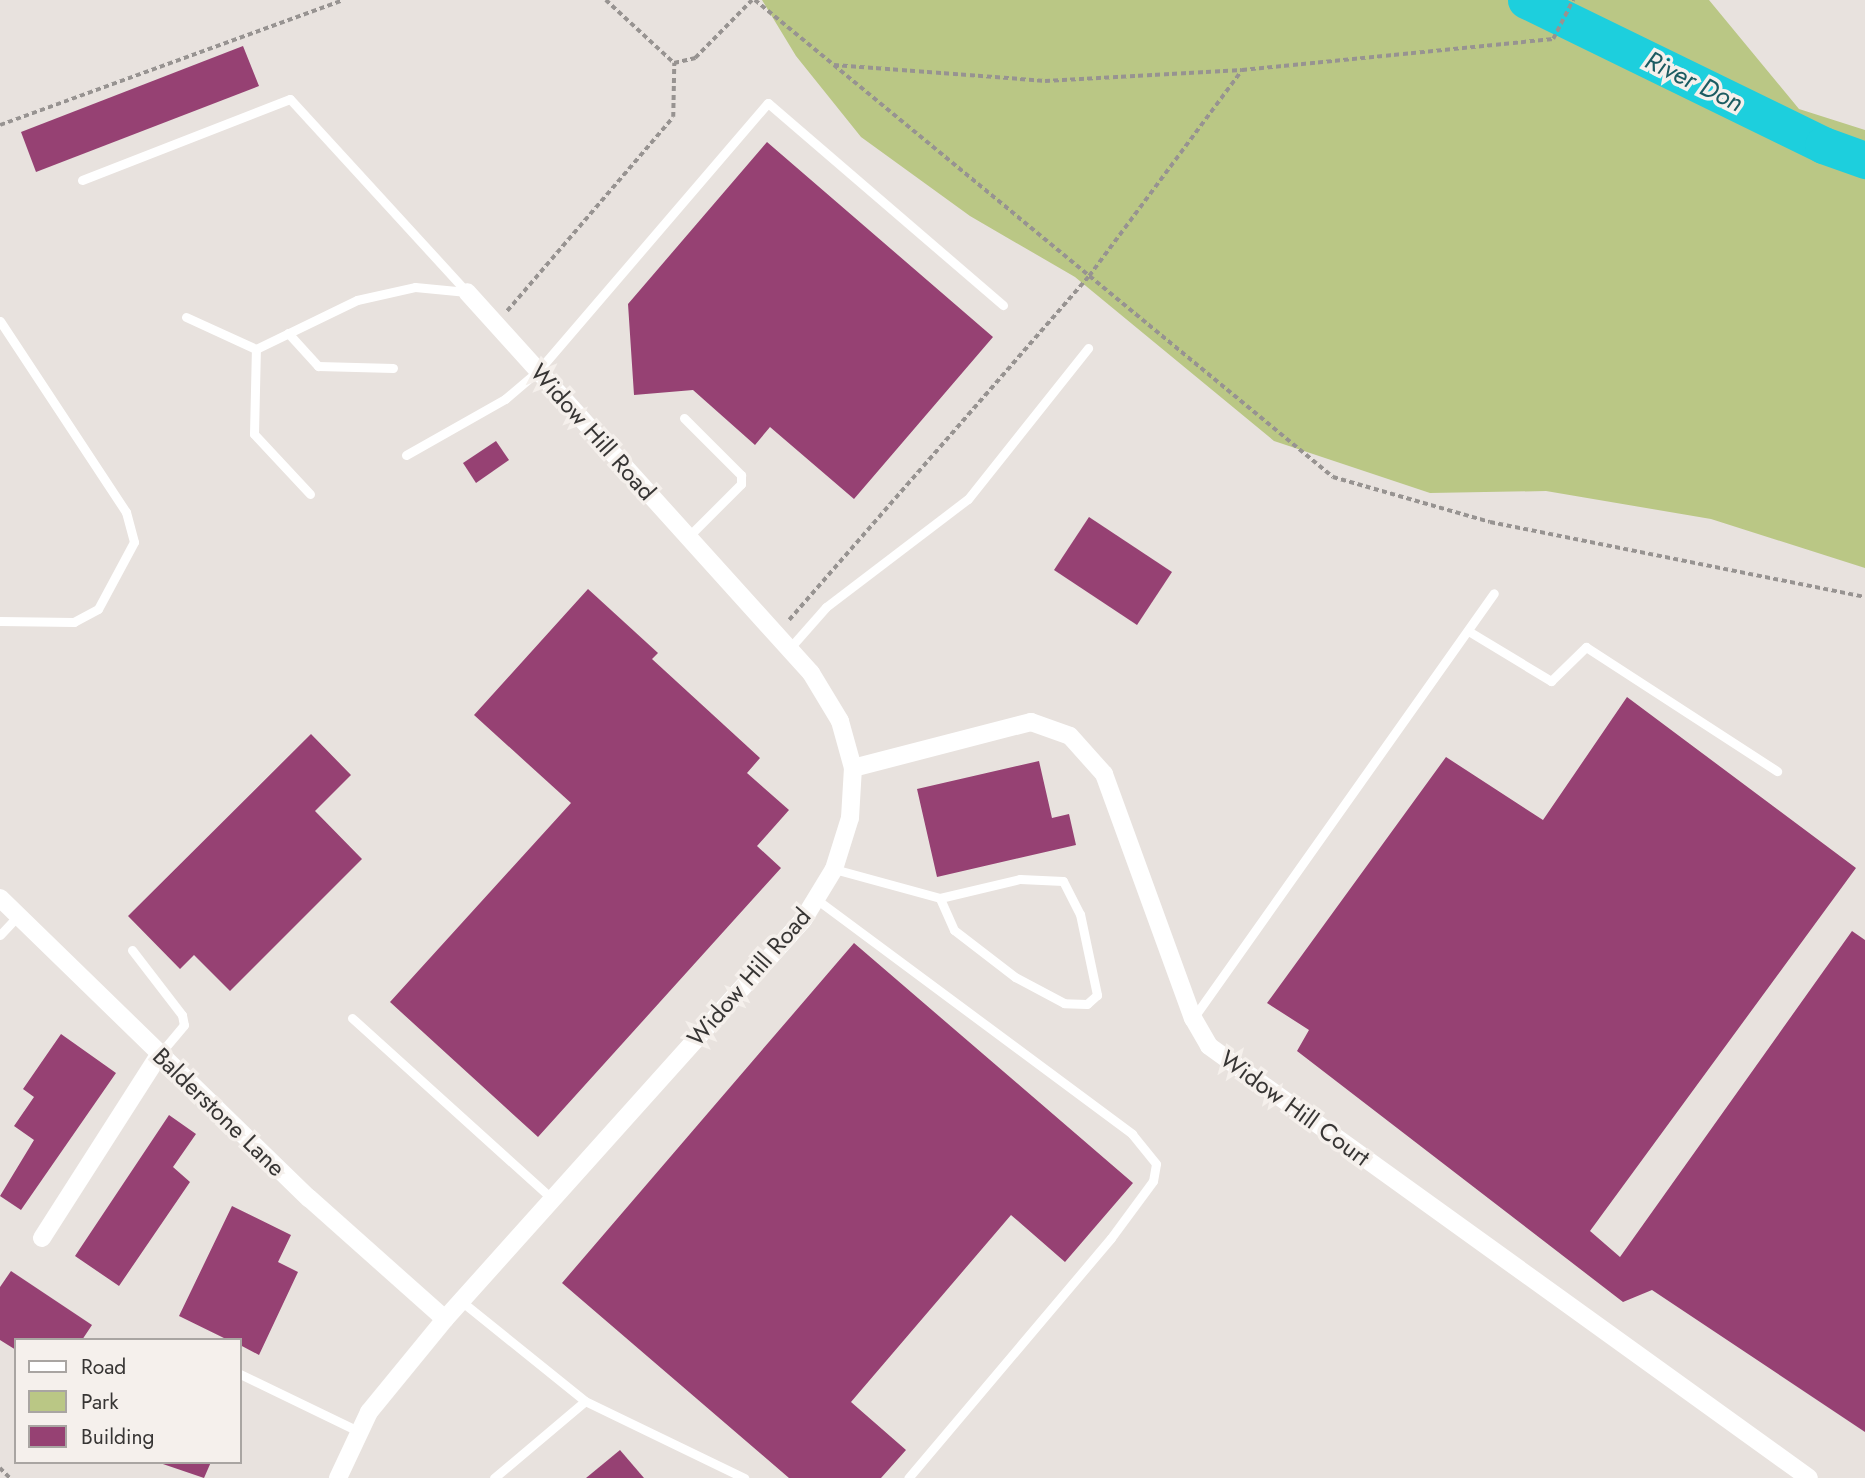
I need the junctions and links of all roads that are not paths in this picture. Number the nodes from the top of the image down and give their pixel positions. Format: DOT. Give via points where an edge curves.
graph roads {
  1 [pos="82,180"];
  2 [pos="467,292"];
  3 [pos="1003,305"];
  4 [pos="186,317"];
  5 [pos="0,321"];
  6 [pos="288,333"];
  7 [pos="1088,348"];
  8 [pos="256,349"];
  9 [pos="393,368"];
  10 [pos="538,371"];
  11 [pos="684,418"];
  12 [pos="406,455"];
  13 [pos="310,494"];
  14 [pos="688,537"];
  15 [pos="1494,593"];
  16 [pos="0,621"];
  17 [pos="1470,632"];
  18 [pos="789,649"];
  19 [pos="853,768"];
  20 [pos="1777,771"];
  21 [pos="834,869"];
  22 [pos="0,898"];
  23 [pos="940,898"];
  24 [pos="816,899"];
  25 [pos="18,916"];
  26 [pos="0,938"];
  27 [pos="132,950"];
  28 [pos="352,1018"];
  29 [pos="1193,1018"];
  30 [pos="159,1055"];
  31 [pos="552,1199"];
  32 [pos="42,1238"];
  33 [pos="461,1301"];
  34 [pos="445,1319"];
  35 [pos="242,1375"];
  36 [pos="585,1401"];
  37 [pos="360,1432"];
  38 [pos="338,1478"];
  39 [pos="494,1478"];
  40 [pos="744,1478"];
  41 [pos="908,1478"];
  42 [pos="1809,1478"];
  1 -- 2 [label="lane" via="290,99"];
  2 -- 6 [label="lane" via="415,287 357,300"];
  2 -- 10 [label="street, Widow Hill Road"];
  3 -- 10 [label="lane" via="768,103"];
  4 -- 8 [label="lane"];
  5 -- 16 [label="lane" via="126,512 134,542 97,609 74,622"];
  6 -- 8 [label="lane"];
  6 -- 9 [label="lane" via="317,366"];
  7 -- 18 [label="lane" via="968,499 826,607"];
  8 -- 13 [label="lane" via="254,434"];
  10 -- 12 [label="lane" via="505,399"];
  10 -- 14 [label="street, Widow Hill Road"];
  11 -- 14 [label="lane" via="741,475 741,484"];
  14 -- 18 [label="street, Widow Hill Road"];
  15 -- 17 [label="lane"];
  17 -- 20 [label="lane" via="1551,681 1586,646"];
  17 -- 29 [label="lane"];
  18 -- 19 [label="street, Widow Hill Road" via="840,721"];
  19 -- 21 [label="street, Widow Hill Road" via="850,818"];
  19 -- 29 [label="street, Widow Hill Court" via="1031,722 1070,736 1104,774"];
  21 -- 23 [label="lane"];
  21 -- 24 [label="street, Widow Hill Road"];
  22 -- 25 [label="street, Balderstone Lane"];
  23 -- 23 [label="lane" via="1020,879 1063,881 1080,914 1097,995 1087,1004 1064,1003 1015,977 954,930"];
  24 -- 31 [label="street, Widow Hill Road" via="803,920"];
  24 -- 41 [label="lane" via="1132,1134 1156,1164 1153,1181 1111,1238"];
  25 -- 26 [label="lane"];
  25 -- 30 [label="street, Balderstone Lane"];
  27 -- 30 [label="lane" via="182,1015 184,1025"];
  28 -- 31 [label="lane"];
  29 -- 42 [label="street, Widow Hill Court" via="1209,1046"];
  30 -- 32 [label="street"];
  30 -- 34 [label="street, Balderstone Lane"];
  31 -- 33 [label="street, Widow Hill Road"];
  33 -- 34 [label="street, Widow Hill Road"];
  33 -- 36 [label="lane"];
  34 -- 37 [label="street, Widow Hill Road" via="369,1412"];
  35 -- 37 [label="lane"];
  36 -- 39 [label="lane"];
  36 -- 40 [label="lane"];
  37 -- 38 [label="street, Widow Hill Road"];
}
